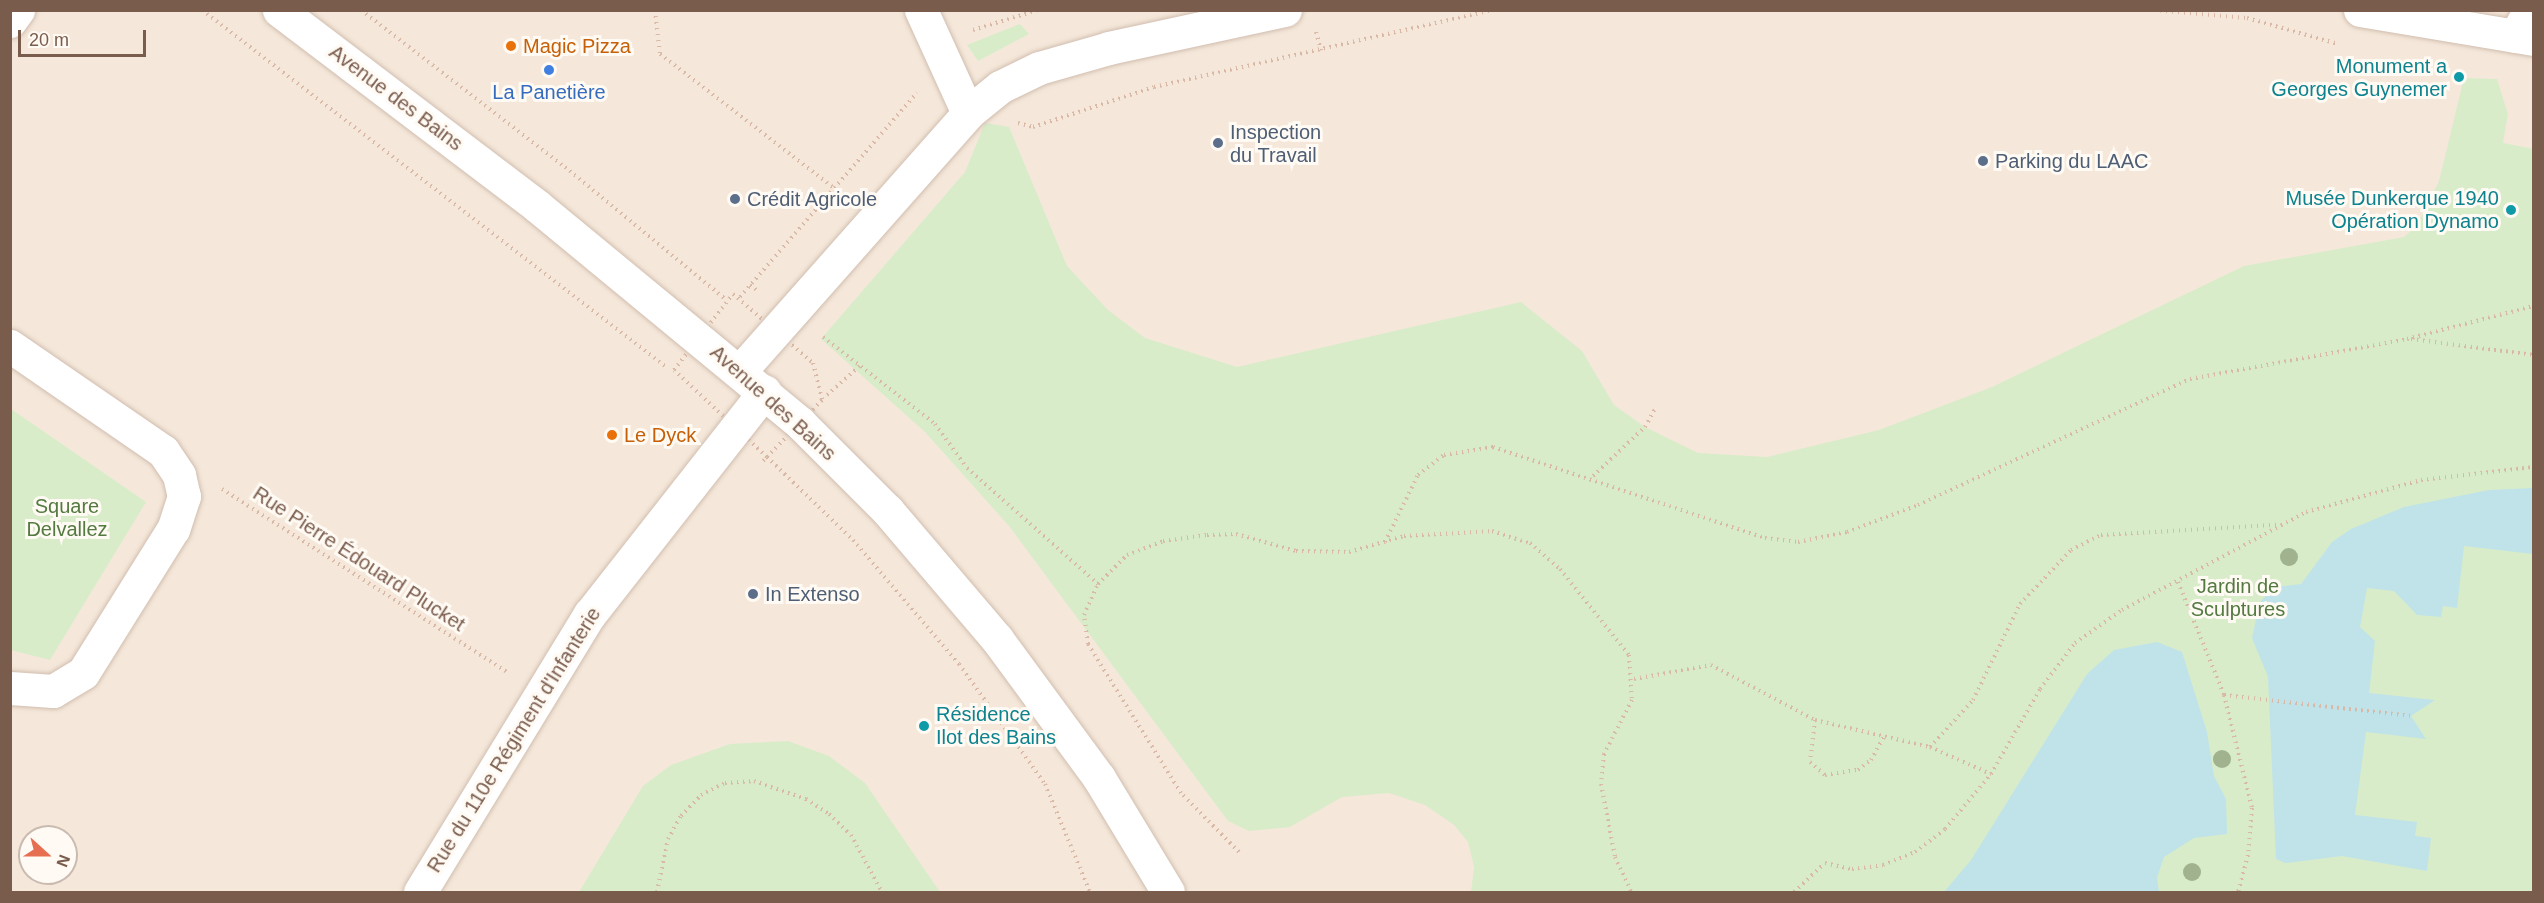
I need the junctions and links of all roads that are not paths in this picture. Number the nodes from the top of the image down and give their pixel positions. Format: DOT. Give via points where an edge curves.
graph roads {
  1 [pos="18,10"];
  2 [pos="279,10"];
  3 [pos="921,10"];
  4 [pos="1285,10"];
  5 [pos="2360,10"];
  6 [pos="10,21"];
  7 [pos="2526,28"];
  8 [pos="968,113"];
  9 [pos="10,346"];
  10 [pos="753,381"];
  11 [pos="10,688"];
  12 [pos="420,892"];
  13 [pos="1168,892"];
  1 -- 6 [label="street"];
  2 -- 10 [label="street, Avenue des Bains" via="483,164"];
  3 -- 8 [label="street"];
  4 -- 8 [label="street, Rue du 110e Régiment d'Infanterie" via="1039,68 1000,87"];
  5 -- 7 [label="street"];
  8 -- 10 [label="street, Rue du 110e Régiment d'Infanterie" via="790,313"];
  9 -- 11 [label="street" via="163,451 179,475 184,496 173,529 83,673 53,691"];
  10 -- 12 [label="street, Rue du 110e Régiment d'Infanterie" via="590,614"];
  10 -- 13 [label="street, Avenue des Bains" via="888,511 997,639 1092,769"];
}
